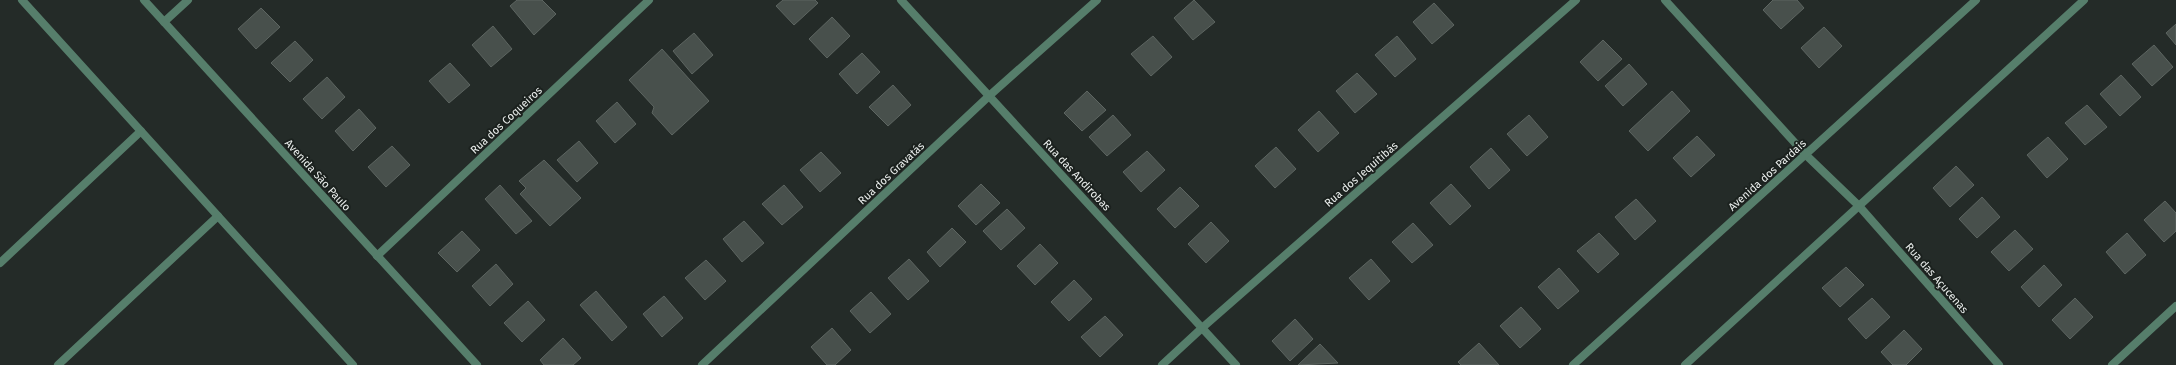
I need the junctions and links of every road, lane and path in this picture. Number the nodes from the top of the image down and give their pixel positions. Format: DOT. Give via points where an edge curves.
graph roads {
  1 [pos="22,0"];
  2 [pos="144,0"];
  3 [pos="188,0"];
  4 [pos="649,0"];
  5 [pos="901,0"];
  6 [pos="1097,0"];
  7 [pos="1576,0"];
  8 [pos="1665,0"];
  9 [pos="1976,0"];
  10 [pos="2084,0"];
  11 [pos="164,22"];
  12 [pos="990,96"];
  13 [pos="140,131"];
  14 [pos="1806,155"];
  15 [pos="1859,206"];
  16 [pos="218,216"];
  17 [pos="377,256"];
  18 [pos="0,263"];
  19 [pos="2176,306"];
  20 [pos="1202,328"];
  21 [pos="58,365"];
  22 [pos="353,365"];
  23 [pos="477,365"];
  24 [pos="702,365"];
  25 [pos="1162,365"];
  26 [pos="1236,365"];
  27 [pos="1573,365"];
  28 [pos="1685,365"];
  29 [pos="1999,365"];
  30 [pos="2112,365"];
  1 -- 13 [label="street"];
  2 -- 11 [label="street, Avenida São Paulo"];
  3 -- 11 [label="street"];
  4 -- 17 [label="street, Rua dos Coqueiros"];
  5 -- 12 [label="street, Rua das Andirobas"];
  6 -- 12 [label="street, Rua dos Gravatás"];
  7 -- 20 [label="street, Rua dos Jequitibás"];
  8 -- 14 [label="street"];
  9 -- 14 [label="street, Avenida dos Pardais"];
  10 -- 15 [label="street"];
  11 -- 17 [label="street, Avenida São Paulo"];
  12 -- 20 [label="street, Rua das Andirobas"];
  12 -- 24 [label="street, Rua dos Gravatás"];
  13 -- 16 [label="street"];
  13 -- 18 [label="street"];
  14 -- 15 [label="street, Rua das Açucenas"];
  14 -- 27 [label="street, Avenida dos Pardais"];
  15 -- 28 [label="street"];
  15 -- 29 [label="street, Rua das Açucenas"];
  16 -- 21 [label="street"];
  16 -- 22 [label="street"];
  17 -- 23 [label="street, Avenida São Paulo"];
  19 -- 30 [label="street"];
  20 -- 25 [label="street, Rua dos Jequitibás"];
  20 -- 26 [label="street, Rua das Andirobas"];
}
